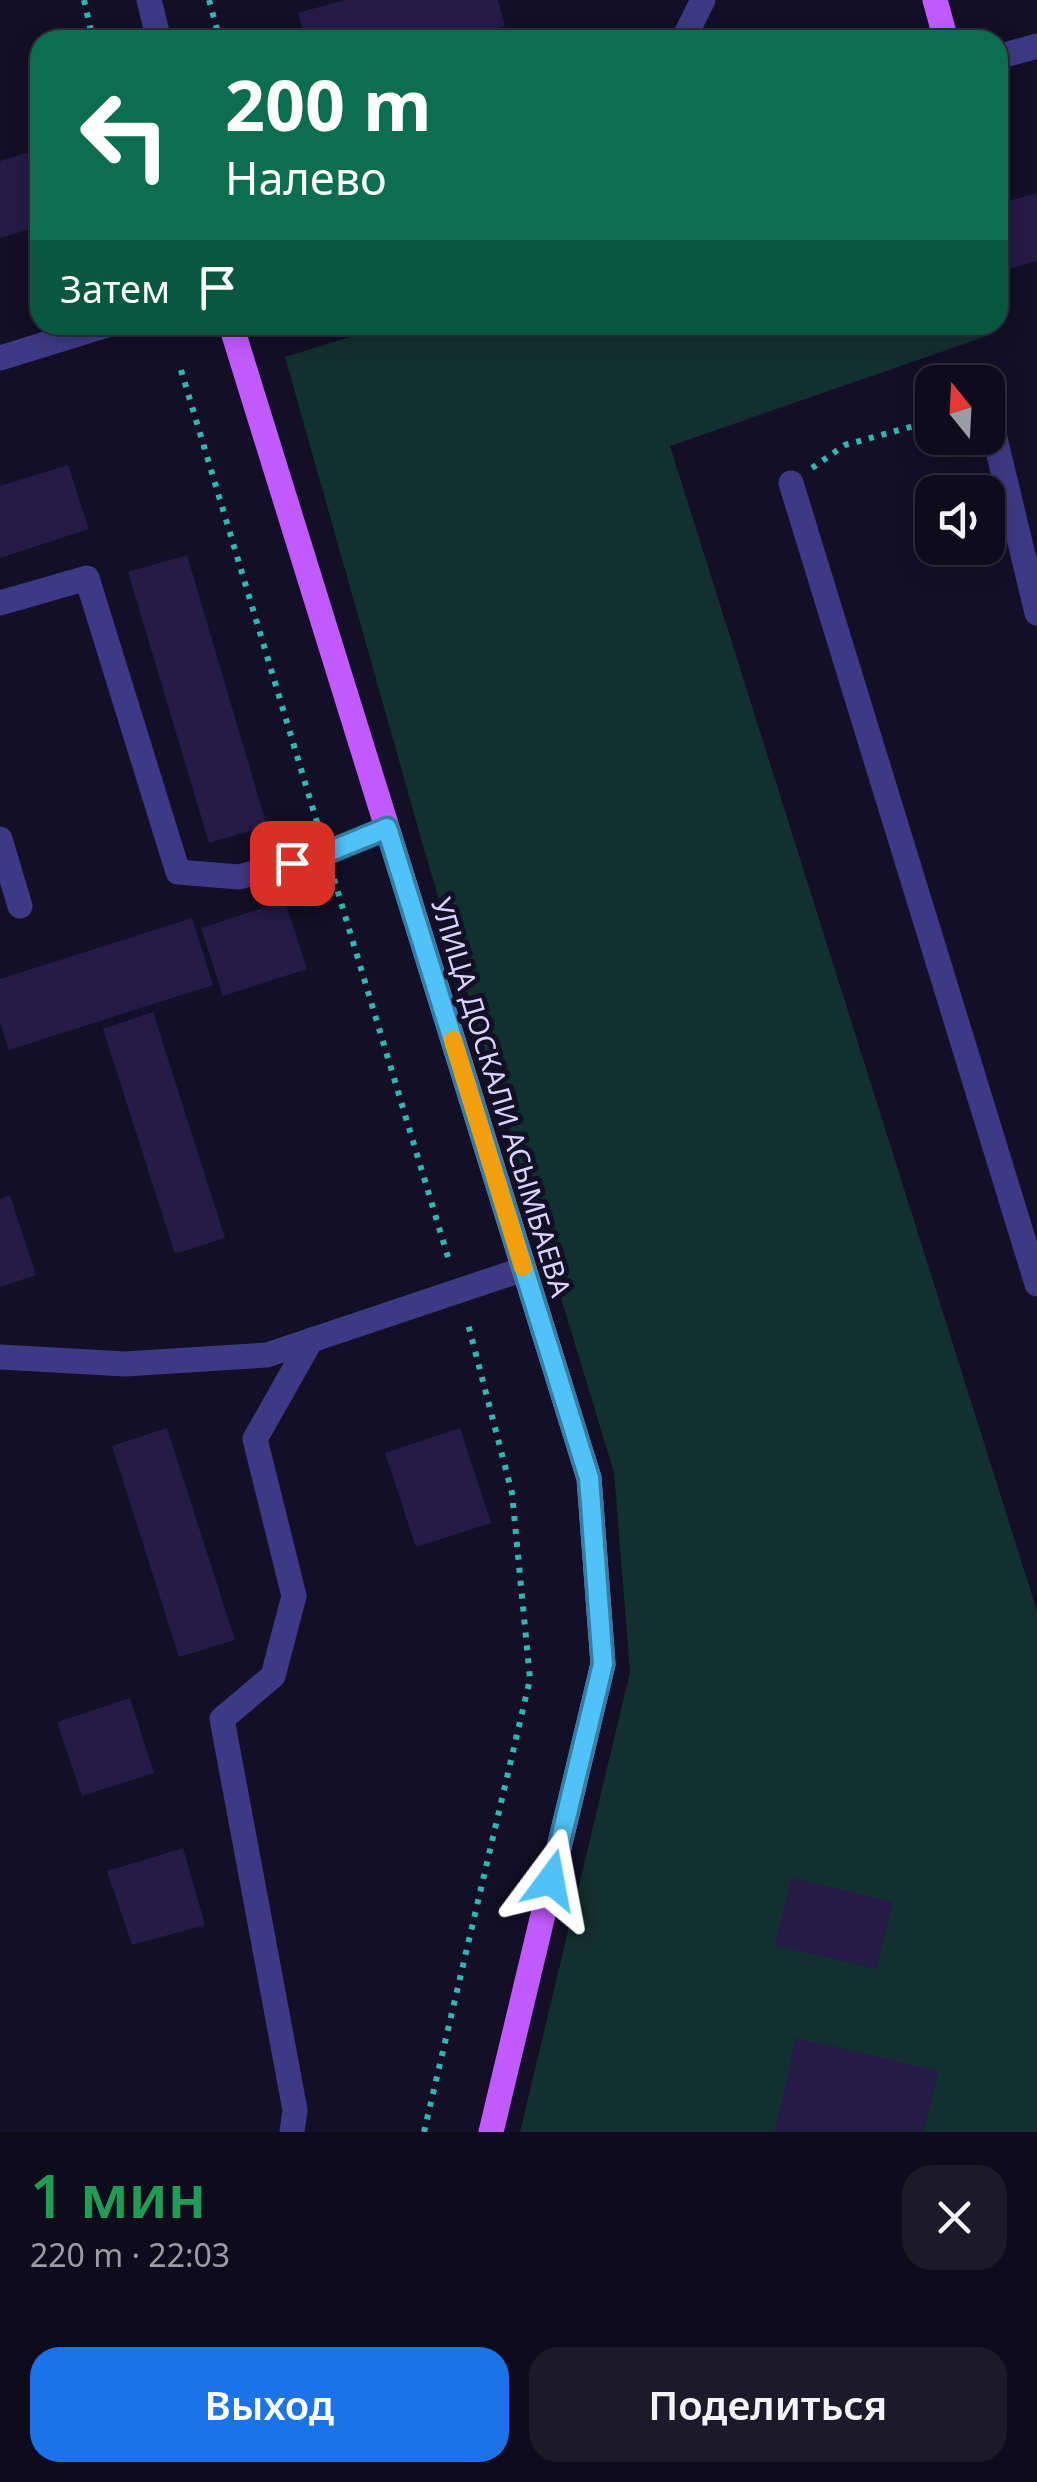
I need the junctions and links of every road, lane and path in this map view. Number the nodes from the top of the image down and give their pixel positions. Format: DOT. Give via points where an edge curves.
graph roads {
  1 [pos="84,0"];
  2 [pos="149,0"];
  3 [pos="208,0"];
  4 [pos="703,0"];
  5 [pos="934,0"];
  6 [pos="91,30"];
  7 [pos="156,30"];
  8 [pos="217,30"];
  9 [pos="689,30"];
  10 [pos="943,30"];
  11 [pos="1037,46"];
  12 [pos="1008,54"];
  13 [pos="75,335"];
  14 [pos="233,335"];
  15 [pos="0,358"];
  16 [pos="181,370"];
  17 [pos="915,425"];
  18 [pos="999,455"];
  19 [pos="790,483"];
  20 [pos="0,603"];
  21 [pos="1037,612"];
  22 [pos="387,828"];
  23 [pos="0,839"];
  24 [pos="326,853"];
  25 [pos="20,906"];
  26 [pos="524,1269"];
  27 [pos="1037,1284"];
  28 [pos="458,1291"];
  29 [pos="311,1340"];
  30 [pos="0,1358"];
  31 [pos="292,2132"];
  32 [pos="424,2132"];
  33 [pos="491,2132"];
  1 -- 6 [label="path"];
  2 -- 7 [label="street"];
  3 -- 8 [label="path"];
  4 -- 9 [label="street"];
  5 -- 10 [label="main road"];
  11 -- 12 [label="street"];
  13 -- 15 [label="street"];
  14 -- 22 [label="main road, УЛИЦА ДОСКАЛИ АСЫМБАЕВА"];
  16 -- 24 [label="path"];
  17 -- 19 [label="path" via="846,445"];
  18 -- 21 [label="street"];
  19 -- 27 [label="street"];
  20 -- 24 [label="street" via="87,578 178,872 239,877"];
  22 -- 24 [label="street"];
  22 -- 26 [label="main road, УЛИЦА ДОСКАЛИ АСЫМБАЕВА"];
  23 -- 25 [label="street"];
  24 -- 28 [label="path"];
  26 -- 28 [label="street"];
  26 -- 33 [label="main road, УЛИЦА ДОСКАЛИ АСЫМБАЕВА" via="589,1478 603,1664"];
  28 -- 29 [label="street"];
  28 -- 32 [label="path" via="512,1494 530,1680"];
  29 -- 30 [label="street" via="268,1355 142,1363"];
  29 -- 31 [label="street" via="255,1439 294,1596 273,1676 222,1719 296,2110"];
}
